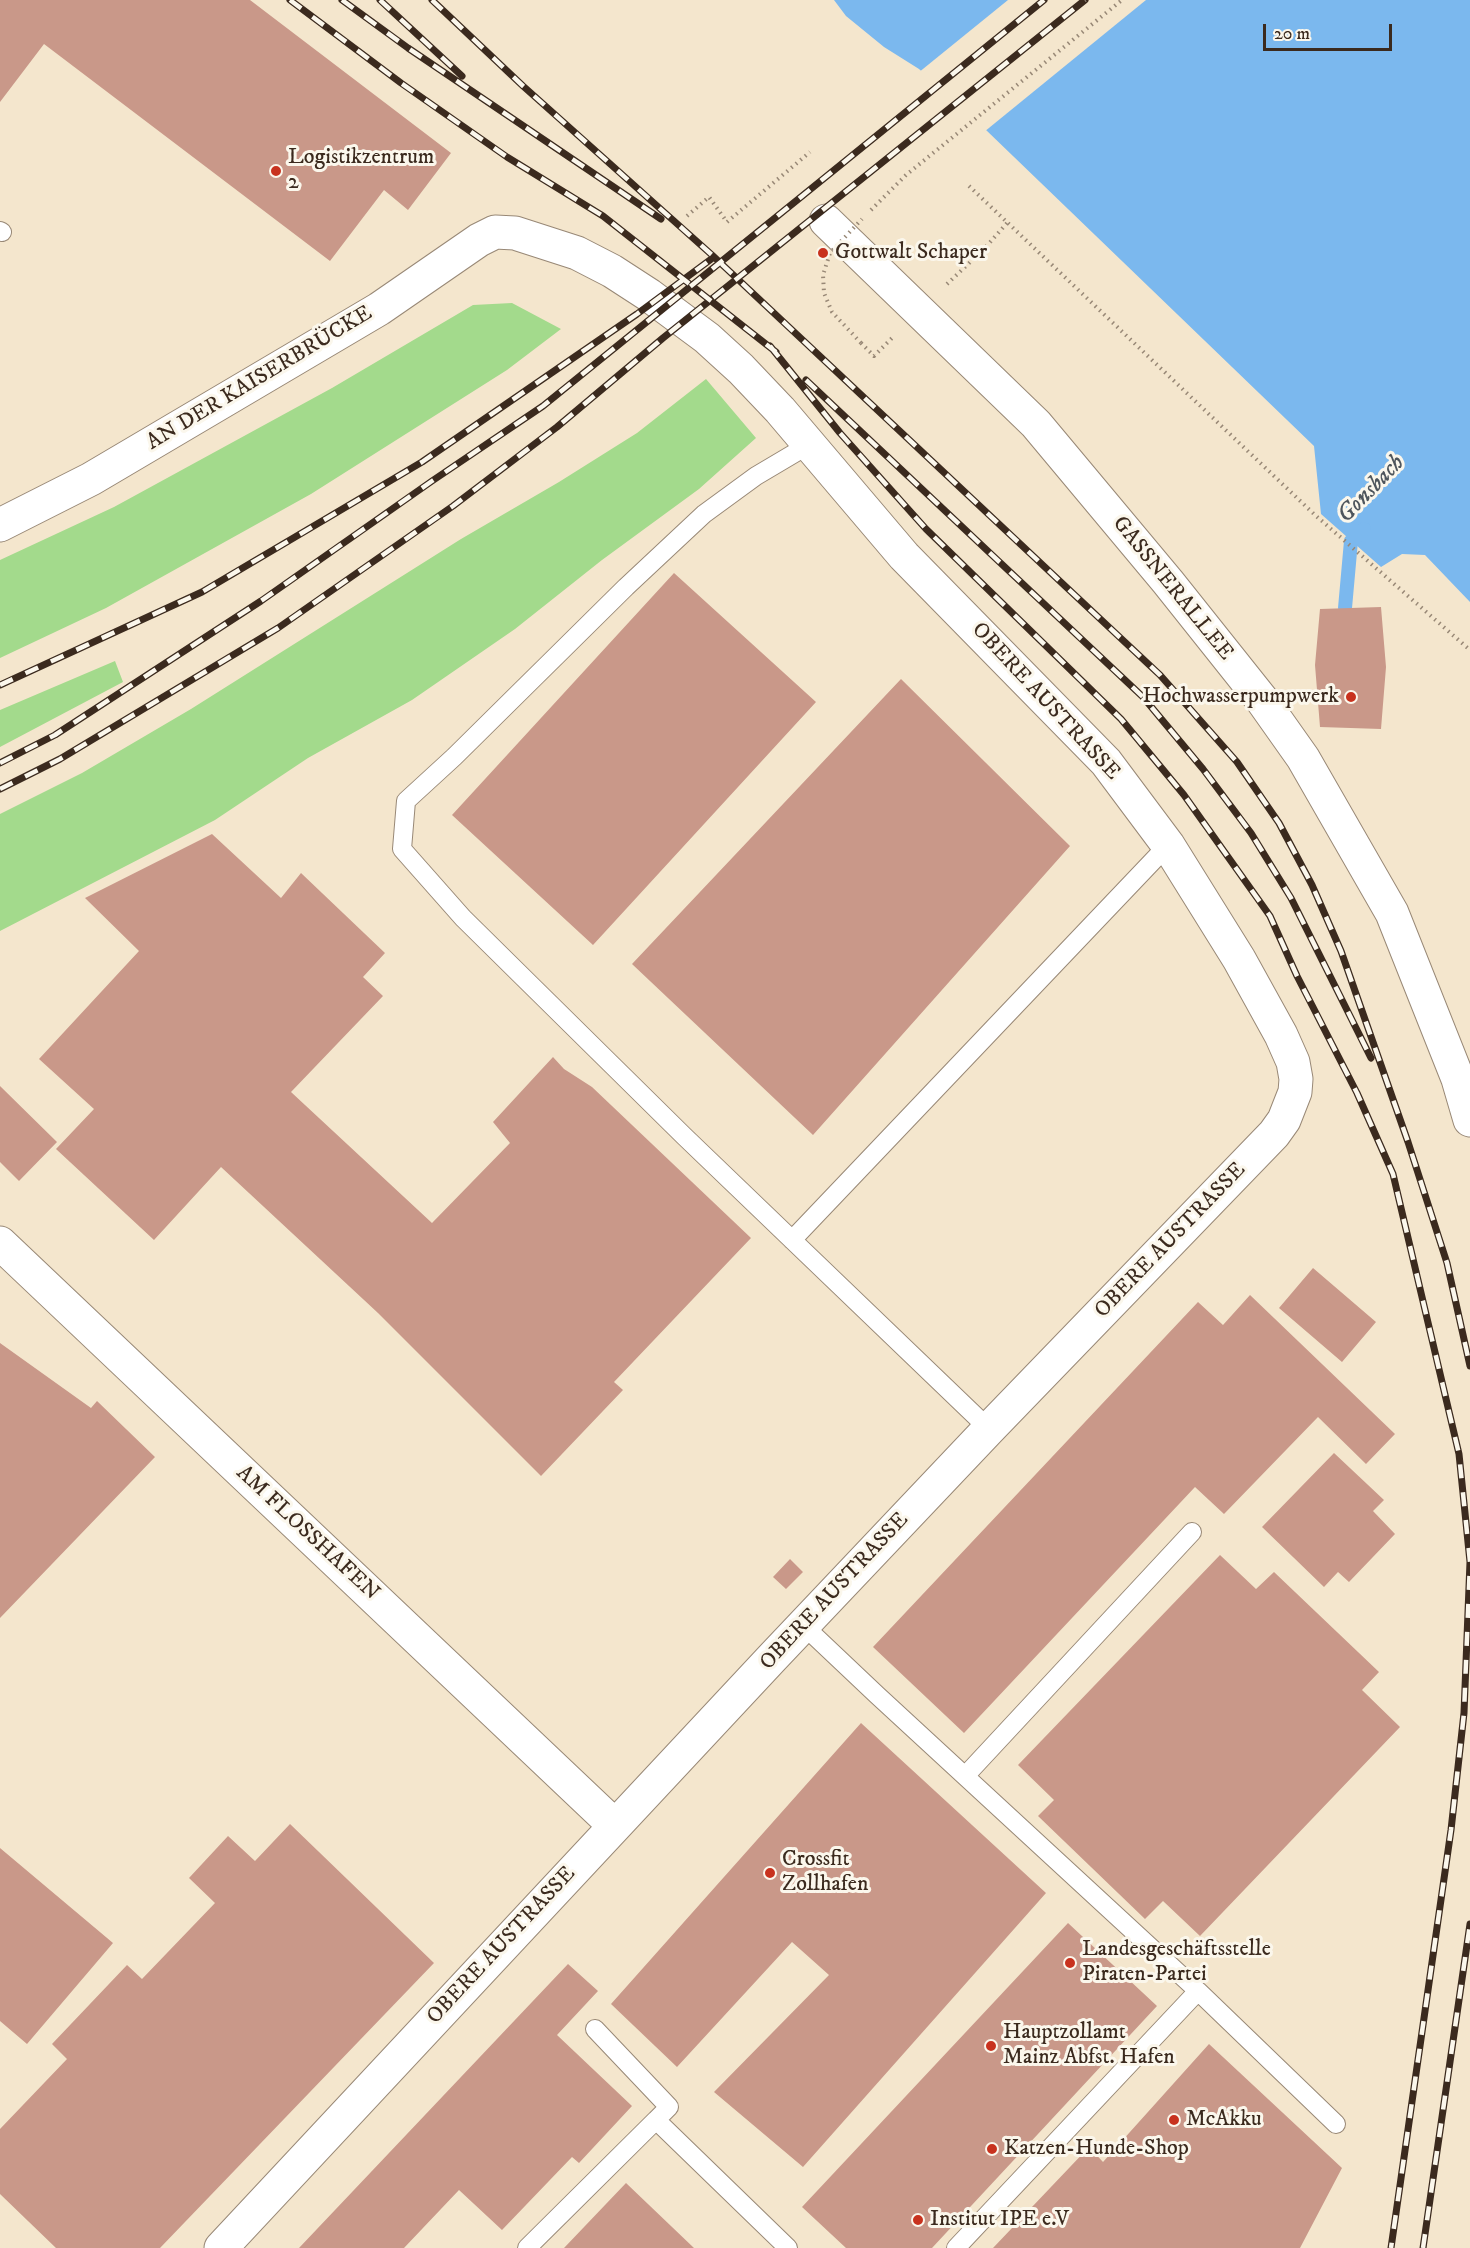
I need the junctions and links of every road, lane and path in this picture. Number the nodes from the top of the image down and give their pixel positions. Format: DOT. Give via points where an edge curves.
graph roads {
  1 [pos="1122,0"];
  2 [pos="810,152"];
  3 [pos="969,186"];
  4 [pos="687,216"];
  5 [pos="826,221"];
  6 [pos="1008,222"];
  7 [pos="515,233"];
  8 [pos="918,312"];
  9 [pos="885,345"];
  10 [pos="810,444"];
  11 [pos="0,525"];
  12 [pos="1470,650"];
  13 [pos="1168,845"];
  14 [pos="1470,1120"];
  15 [pos="792,1240"];
  16 [pos="0,1243"];
  17 [pos="989,1429"];
  18 [pos="1192,1532"];
  19 [pos="803,1625"];
  20 [pos="966,1775"];
  21 [pos="614,1826"];
  22 [pos="1198,1991"];
  23 [pos="595,2029"];
  24 [pos="656,2120"];
  25 [pos="1336,2124"];
  26 [pos="221,2248"];
  27 [pos="527,2248"];
  28 [pos="788,2248"];
  29 [pos="956,2248"];
  1 -- 9 [label="path, bridge" via="906,175 830,253 823,275 824,293 832,312 874,356"];
  2 -- 4 [label="path" via="727,222 708,197"];
  3 -- 6 [label="path"];
  5 -- 8 [label="street, GASSNERALLEE"];
  6 -- 8 [label="path"];
  6 -- 12 [label="path" via="1316,515"];
  7 -- 10 [label="street, OBERE AUSTRASSE" via="577,252 657,302 707,338 741,369"];
  7 -- 11 [label="street, AN DER KAISERBRÜCKE" via="495,232 478,240 369,315 91,478"];
  8 -- 14 [label="street, GASSNERALLEE" via="1036,424 1263,700 1303,758 1392,914 1458,1079"];
  10 -- 13 [label="street, OBERE AUSTRASSE" via="904,556 1106,762"];
  10 -- 15 [label="lane" via="756,476 704,514 406,801 402,849 463,918"];
  13 -- 15 [label="lane"];
  13 -- 17 [label="street, OBERE AUSTRASSE" via="1239,958 1281,1035 1293,1062 1295,1092 1274,1134"];
  15 -- 17 [label="lane"];
  16 -- 21 [label="street, AM FLOSSHAFEN"];
  17 -- 19 [label="street, OBERE AUSTRASSE"];
  18 -- 20 [label="lane"];
  19 -- 20 [label="lane"];
  19 -- 21 [label="street, OBERE AUSTRASSE"];
  20 -- 22 [label="lane"];
  21 -- 26 [label="street, OBERE AUSTRASSE"];
  22 -- 25 [label="lane"];
  22 -- 29 [label="lane"];
  23 -- 24 [label="lane" via="669,2107"];
  24 -- 27 [label="lane"];
  24 -- 28 [label="lane"];
}
